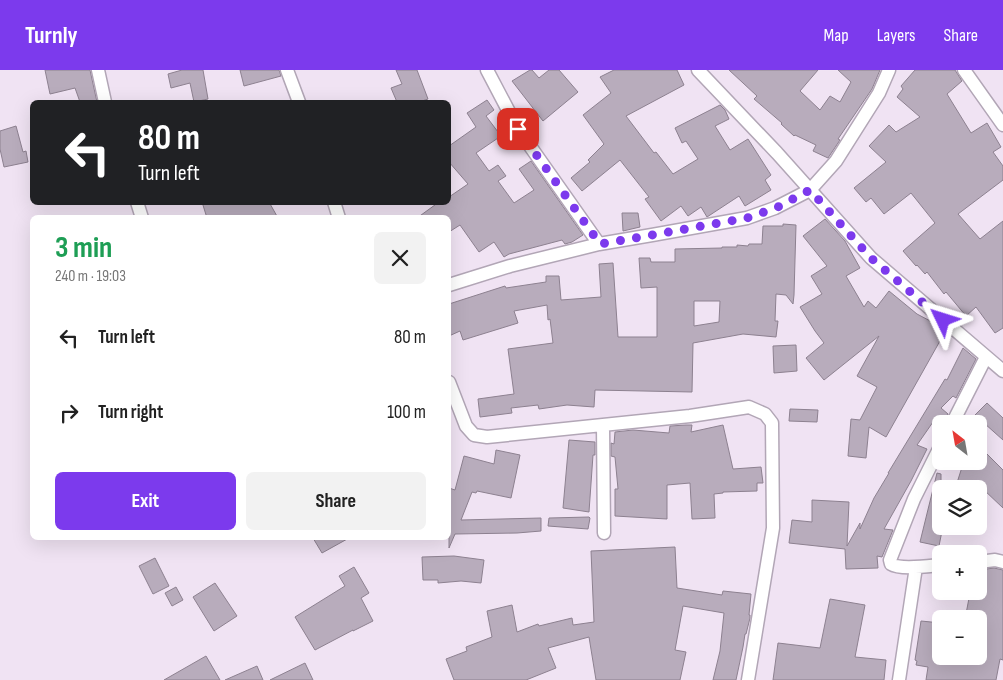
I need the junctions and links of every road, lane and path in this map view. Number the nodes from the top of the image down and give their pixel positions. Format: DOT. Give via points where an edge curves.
graph roads {
  1 [pos="98,70"];
  2 [pos="287,70"];
  3 [pos="487,70"];
  4 [pos="698,70"];
  5 [pos="889,70"];
  6 [pos="964,70"];
  7 [pos="106,100"];
  8 [pos="298,100"];
  9 [pos="1003,125"];
  10 [pos="810,190"];
  11 [pos="600,244"];
  12 [pos="451,284"];
  13 [pos="986,358"];
  14 [pos="1003,371"];
  15 [pos="451,387"];
  16 [pos="957,415"];
  17 [pos="603,425"];
  18 [pos="932,463"];
  19 [pos="604,533"];
  20 [pos="987,561"];
  21 [pos="1003,562"];
  22 [pos="932,566"];
  23 [pos="916,567"];
  24 [pos="748,680"];
  25 [pos="899,680"];
  1 -- 7 [label="street"];
  2 -- 8 [label="street"];
  3 -- 11 [label="street" via="518,129"];
  4 -- 10 [label="street"];
  5 -- 10 [label="street" via="879,93 836,161"];
  6 -- 9 [label="street"];
  10 -- 11 [label="street" via="776,208 747,218"];
  10 -- 13 [label="street" via="871,258"];
  11 -- 12 [label="street"];
  13 -- 14 [label="street"];
  13 -- 16 [label="street"];
  15 -- 17 [label="street" via="466,426 474,435 487,437"];
  17 -- 19 [label="street"];
  17 -- 24 [label="street" via="749,407 765,414 772,423 773,528"];
  18 -- 23 [label="street" via="890,560 895,566"];
  20 -- 21 [label="street"];
  22 -- 23 [label="street"];
  23 -- 25 [label="street"];
}
